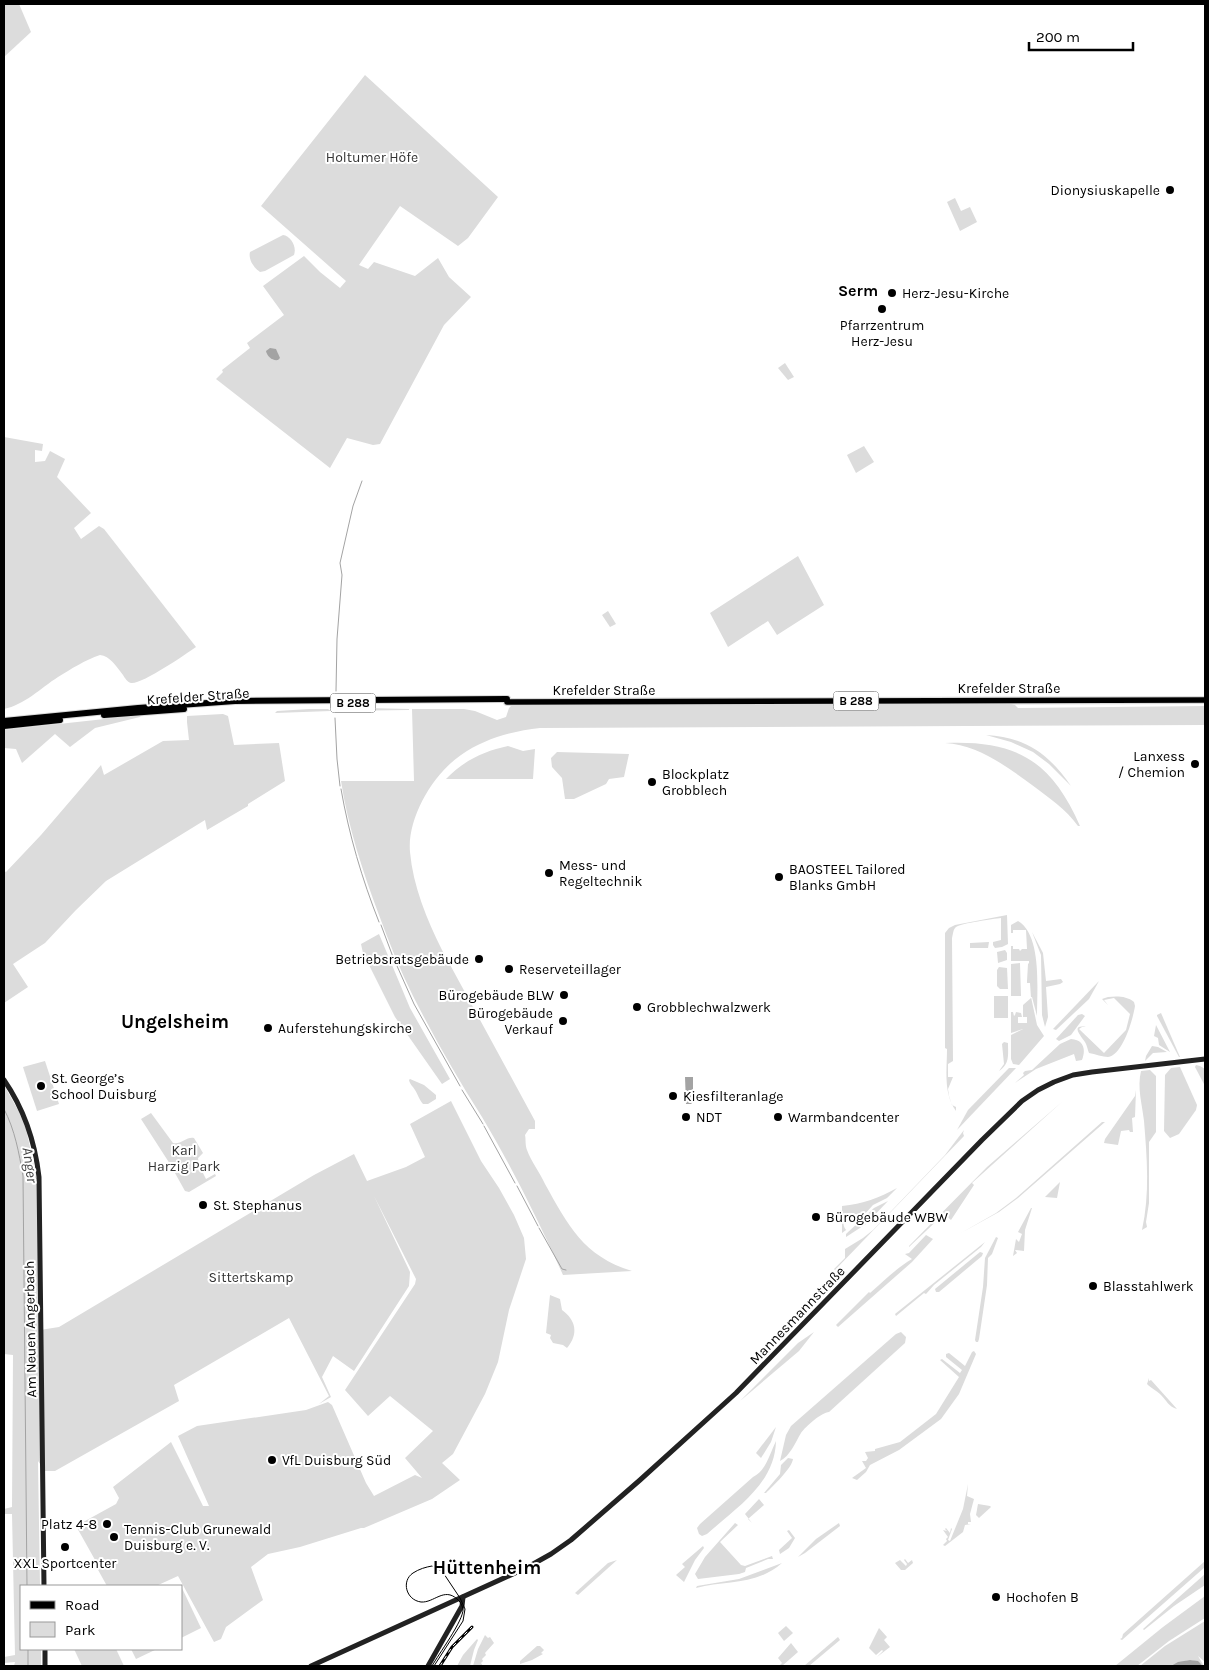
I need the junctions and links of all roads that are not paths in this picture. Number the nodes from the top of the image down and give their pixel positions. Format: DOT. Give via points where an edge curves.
graph roads {
  1 [pos="1205,698"];
  2 [pos="507,701"];
  3 [pos="4,721"];
  4 [pos="4,726"];
  5 [pos="1205,1060"];
  6 [pos="4,1080"];
  7 [pos="44,1585"];
  8 [pos="463,1597"];
  9 [pos="45,1650"];
  10 [pos="45,1666"];
  11 [pos="311,1666"];
  12 [pos="428,1666"];
  1 -- 2 [label="main road, Krefelder Straße / B 288"];
  2 -- 3 [label="highway, Krefelder Straße / B 288" via="235,702"];
  2 -- 4 [label="highway, Krefelder Straße / B 288" via="213,706"];
  5 -- 8 [label="main road, Mannesmannstraße" via="1073,1076 1054,1082 1022,1101 736,1393 640,1480 570,1540 538,1562"];
  6 -- 7 [label="main road, Am Neuen Angerbach" via="28,1125 39,1177"];
  8 -- 11 [label="main road, Mannesmannstraße"];
  8 -- 12 [label="main road" via="462,1606"];
  9 -- 10 [label="main road"];
}
